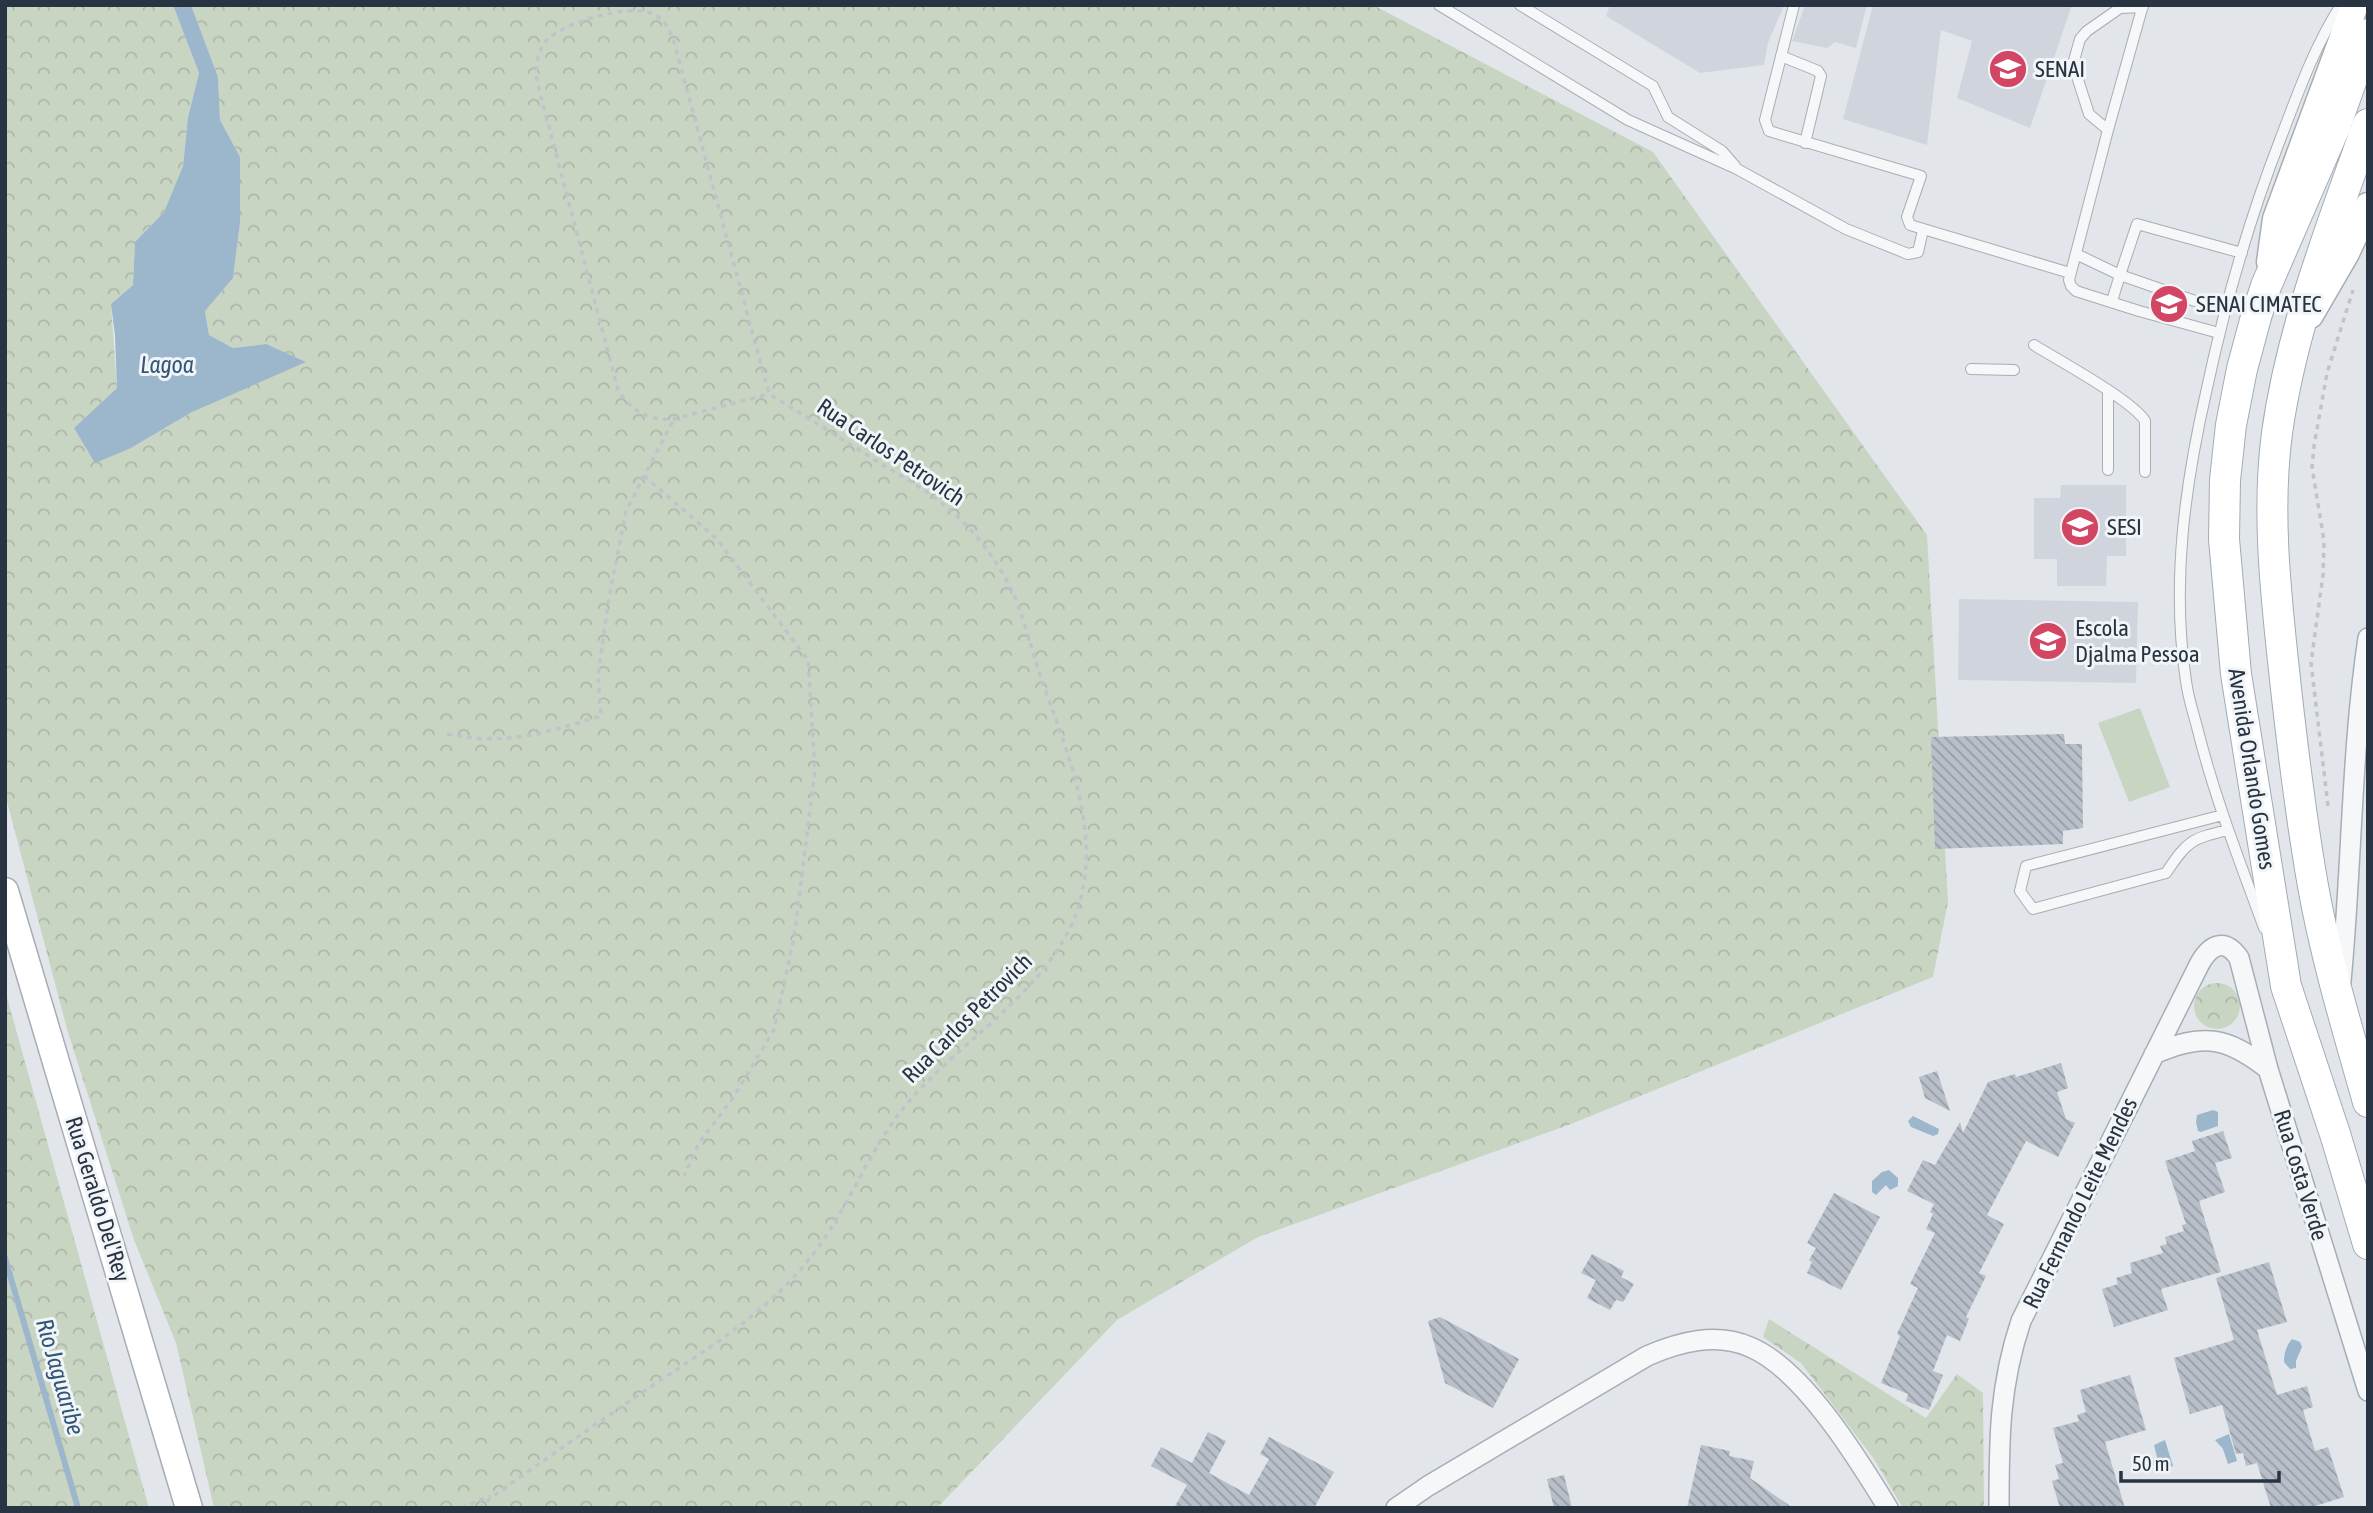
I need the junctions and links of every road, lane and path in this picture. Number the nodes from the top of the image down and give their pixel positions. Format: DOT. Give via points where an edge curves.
graph roads {
  1 [pos="1440,5"];
  2 [pos="1520,5"];
  3 [pos="1794,5"];
  4 [pos="2341,5"];
  5 [pos="2355,5"];
  6 [pos="2143,6"];
  7 [pos="2368,34"];
  8 [pos="1781,56"];
  9 [pos="2368,124"];
  10 [pos="2108,130"];
  11 [pos="1805,143"];
  12 [pos="1737,169"];
  13 [pos="2368,206"];
  14 [pos="1923,230"];
  15 [pos="2242,253"];
  16 [pos="2076,254"];
  17 [pos="2070,274"];
  18 [pos="2120,275"];
  19 [pos="2266,286"];
  20 [pos="2354,289"];
  21 [pos="2112,302"];
  22 [pos="2224,311"];
  23 [pos="2300,332"];
  24 [pos="2219,333"];
  25 [pos="2034,345"];
  26 [pos="1971,369"];
  27 [pos="2014,370"];
  28 [pos="2108,390"];
  29 [pos="769,394"];
  30 [pos="674,419"];
  31 [pos="2108,470"];
  32 [pos="2145,472"];
  33 [pos="644,476"];
  34 [pos="2368,638"];
  35 [pos="447,734"];
  36 [pos="2328,806"];
  37 [pos="2223,815"];
  38 [pos="2228,830"];
  39 [pos="5,891"];
  40 [pos="2239,958"];
  41 [pos="2286,986"];
  42 [pos="2339,1000"];
  43 [pos="2154,1054"];
  44 [pos="2268,1069"];
  45 [pos="2368,1102"];
  46 [pos="684,1176"];
  47 [pos="2368,1244"];
  48 [pos="2368,1391"];
  49 [pos="496,1494"];
  50 [pos="189,1508"];
  51 [pos="461,1508"];
  52 [pos="479,1508"];
  53 [pos="1395,1508"];
  54 [pos="1888,1508"];
  55 [pos="1999,1508"];
  1 -- 12 [label="lane" via="1628,120"];
  2 -- 12 [label="lane" via="1653,86 1668,117 1723,151"];
  3 -- 8 [label="lane"];
  4 -- 15 [label="lane" via="2312,56"];
  5 -- 19 [label="main road, Avenida Orlando Gomes" via="2276,219"];
  6 -- 10 [label="lane"];
  6 -- 10 [label="lane" via="2120,8 2080,39 2073,64 2089,114"];
  7 -- 19 [label="main road, Avenida Orlando Gomes" via="2335,127"];
  8 -- 11 [label="lane" via="1821,76"];
  8 -- 11 [label="lane" via="1765,126"];
  9 -- 23 [label="main road, Avenida Orlando Gomes" via="2322,248"];
  10 -- 16 [label="lane"];
  11 -- 14 [label="lane" via="1921,176 1907,217 1910,225"];
  12 -- 14 [label="lane" via="1846,229 1908,254 1918,252"];
  13 -- 23 [label="main road, Avenida Orlando Gomes"];
  14 -- 17 [label="lane"];
  15 -- 18 [label="lane" via="2137,224"];
  15 -- 22 [label="lane"];
  16 -- 17 [label="lane"];
  16 -- 18 [label="lane"];
  17 -- 21 [label="lane" via="2076,291"];
  18 -- 21 [label="lane"];
  18 -- 22 [label="lane"];
  19 -- 41 [label="main road, Avenida Orlando Gomes" via="2231,425 2224,539 2236,674"];
  20 -- 36 [label="path" via="2327,373 2312,467 2324,541 2311,663"];
  21 -- 24 [label="lane"];
  22 -- 24 [label="lane"];
  23 -- 42 [label="main road, Avenida Orlando Gomes" via="2277,434 2273,486 2276,597 2313,887"];
  24 -- 37 [label="lane" via="2184,509 2180,620 2186,682"];
  25 -- 28 [label="lane"];
  26 -- 27 [label="lane"];
  28 -- 31 [label="lane"];
  28 -- 32 [label="lane" via="2145,421"];
  29 -- 30 [label="path"];
  29 -- 30 [label="path" via="669,28 652,13 638,10 578,23 547,41 535,68 537,81 618,390 647,417"];
  29 -- 49 [label="path, Rua Carlos Petrovich" via="940,500 995,561 1011,590 1083,807 1087,849 1082,887 1073,923 1051,958 1024,991 904,1107 811,1258 778,1293 743,1325"];
  30 -- 33 [label="path"];
  33 -- 35 [label="path" via="626,511 609,597 598,675 601,716 534,736 477,740"];
  33 -- 46 [label="path" via="717,539 808,660 815,770 794,938 774,1030 699,1143"];
  34 -- 42 [label="street"];
  37 -- 38 [label="lane"];
  37 -- 38 [label="lane" via="2026,866 2020,891 2033,909 2105,891 2166,873 2183,847"];
  38 -- 41 [label="lane"];
  39 -- 50 [label="main road, Rua Geraldo Del'Rey"];
  40 -- 43 [label="street, Rua Fernando Leite Mendes" via="2224,945 2206,953"];
  40 -- 44 [label="street, Rua Costa Verde"];
  41 -- 47 [label="main road, Avenida Orlando Gomes"];
  42 -- 45 [label="main road, Avenida Orlando Gomes"];
  43 -- 44 [label="street" via="2198,1040 2220,1042 2245,1051"];
  43 -- 55 [label="street, Rua Fernando Leite Mendes" via="2021,1321 2002,1402"];
  44 -- 48 [label="street, Rua Costa Verde"];
  49 -- 51 [label="path, Rua Carlos Petrovich"];
  49 -- 52 [label="path, Rua Carlos Petrovich"];
  53 -- 54 [label="street" via="1647,1356 1674,1344 1699,1340 1750,1347 1791,1376 1857,1458"];
}
